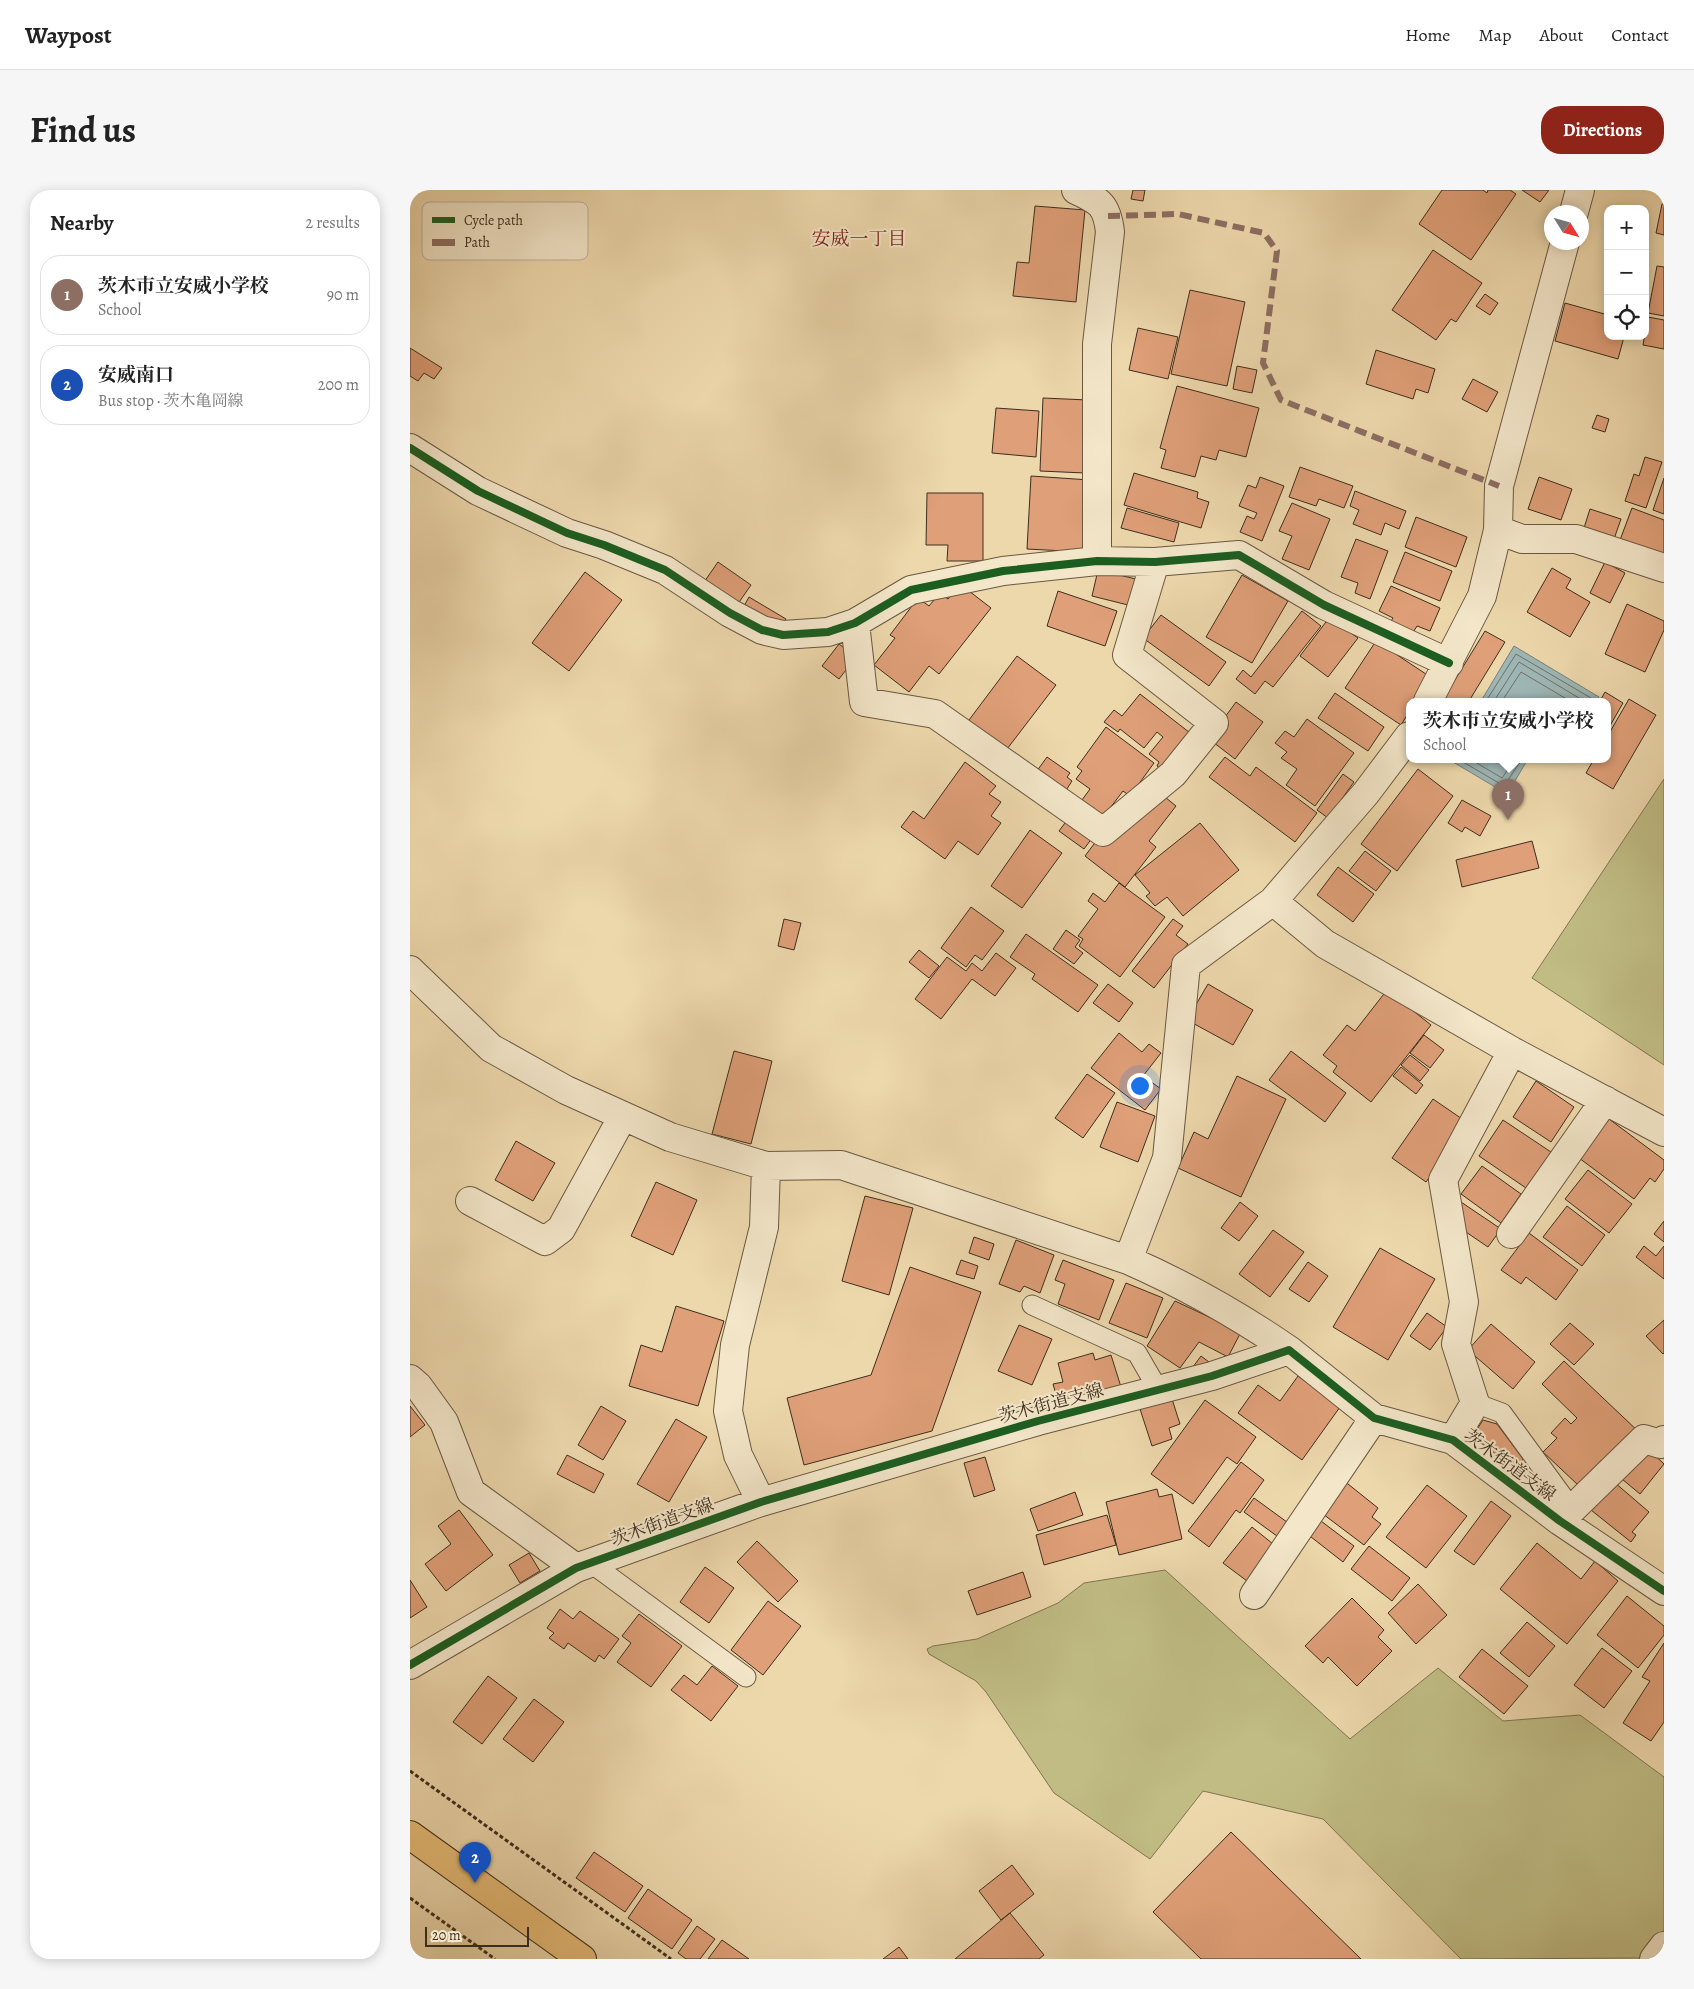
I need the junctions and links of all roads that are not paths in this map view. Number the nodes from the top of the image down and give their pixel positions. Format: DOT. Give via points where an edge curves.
graph roads {
  1 [pos="1076,190"];
  2 [pos="1580,190"];
  3 [pos="1576,205"];
  4 [pos="1563,250"];
  5 [pos="410,448"];
  6 [pos="1498,530"];
  7 [pos="1097,560"];
  8 [pos="1155,562"];
  9 [pos="1664,568"];
  10 [pos="855,623"];
  11 [pos="1448,664"];
  12 [pos="1430,698"];
  13 [pos="1406,740"];
  14 [pos="1272,901"];
  15 [pos="410,970"];
  16 [pos="1512,1052"];
  17 [pos="1605,1100"];
  18 [pos="623,1116"];
  19 [pos="1664,1132"];
  20 [pos="766,1166"];
  21 [pos="470,1202"];
  22 [pos="1511,1234"];
  23 [pos="1128,1260"];
  24 [pos="1032,1306"];
  25 [pos="1289,1350"];
  26 [pos="410,1379"];
  27 [pos="1158,1390"];
  28 [pos="1475,1403"];
  29 [pos="1374,1418"];
  30 [pos="1453,1440"];
  31 [pos="1664,1440"];
  32 [pos="761,1502"];
  33 [pos="1566,1515"];
  34 [pos="584,1566"];
  35 [pos="1664,1591"];
  36 [pos="1254,1595"];
  37 [pos="410,1665"];
  38 [pos="746,1677"];
  39 [pos="410,1835"];
  40 [pos="1664,1946"];
  41 [pos="582,1959"];
  42 [pos="1654,1959"];
  1 -- 7 [label="street" via="1101,204 1108,216 1110,232 1097,344"];
  2 -- 3 [label="street"];
  4 -- 6 [label="street" via="1499,486"];
  5 -- 10 [label="street" via="487,495 567,533 665,570 762,630 783,635 804,634 828,632"];
  6 -- 9 [label="street" via="1522,539 1576,539"];
  6 -- 11 [label="street" via="1482,596"];
  7 -- 8 [label="street"];
  7 -- 10 [label="street" via="1003,571 911,590"];
  8 -- 10 [label="street" via="1127,655 1214,723 1173,774 1103,832 934,714 864,702"];
  8 -- 11 [label="street" via="1239,555 1324,605"];
  11 -- 12 [label="street"];
  13 -- 14 [label="street" via="1366,793"];
  14 -- 16 [label="street" via="1325,944"];
  14 -- 23 [label="street" via="1186,964 1167,1158"];
  15 -- 18 [label="street" via="491,1048 566,1090"];
  16 -- 17 [label="street"];
  16 -- 28 [label="street" via="1444,1180 1464,1302 1456,1344"];
  17 -- 19 [label="street"];
  17 -- 22 [label="street"];
  18 -- 20 [label="street" via="670,1137"];
  18 -- 21 [label="street" via="561,1229 545,1241"];
  20 -- 23 [label="street" via="841,1165"];
  20 -- 32 [label="street" via="764,1227 735,1345 728,1411 738,1455"];
  23 -- 25 [label="street" via="1178,1282"];
  24 -- 27 [label="lane" via="1137,1354"];
  25 -- 27 [label="street, 茨木街道支線"];
  25 -- 29 [label="street, 茨木街道支線"];
  26 -- 34 [label="street" via="444,1422 471,1492"];
  27 -- 32 [label="street, 茨木街道支線" via="1038,1421"];
  28 -- 30 [label="street"];
  28 -- 33 [label="lane" via="1502,1414"];
  29 -- 30 [label="street, 茨木街道支線"];
  29 -- 36 [label="street"];
  30 -- 33 [label="street, 茨木街道支線"];
  31 -- 33 [label="street" via="1660,1444 1644,1439"];
  32 -- 34 [label="street, 茨木街道支線"];
  33 -- 35 [label="street, 茨木街道支線"];
  34 -- 37 [label="street, 茨木街道支線"];
  34 -- 38 [label="lane"];
  39 -- 41 [label="main road"];
  40 -- 42 [label="street"];
}
